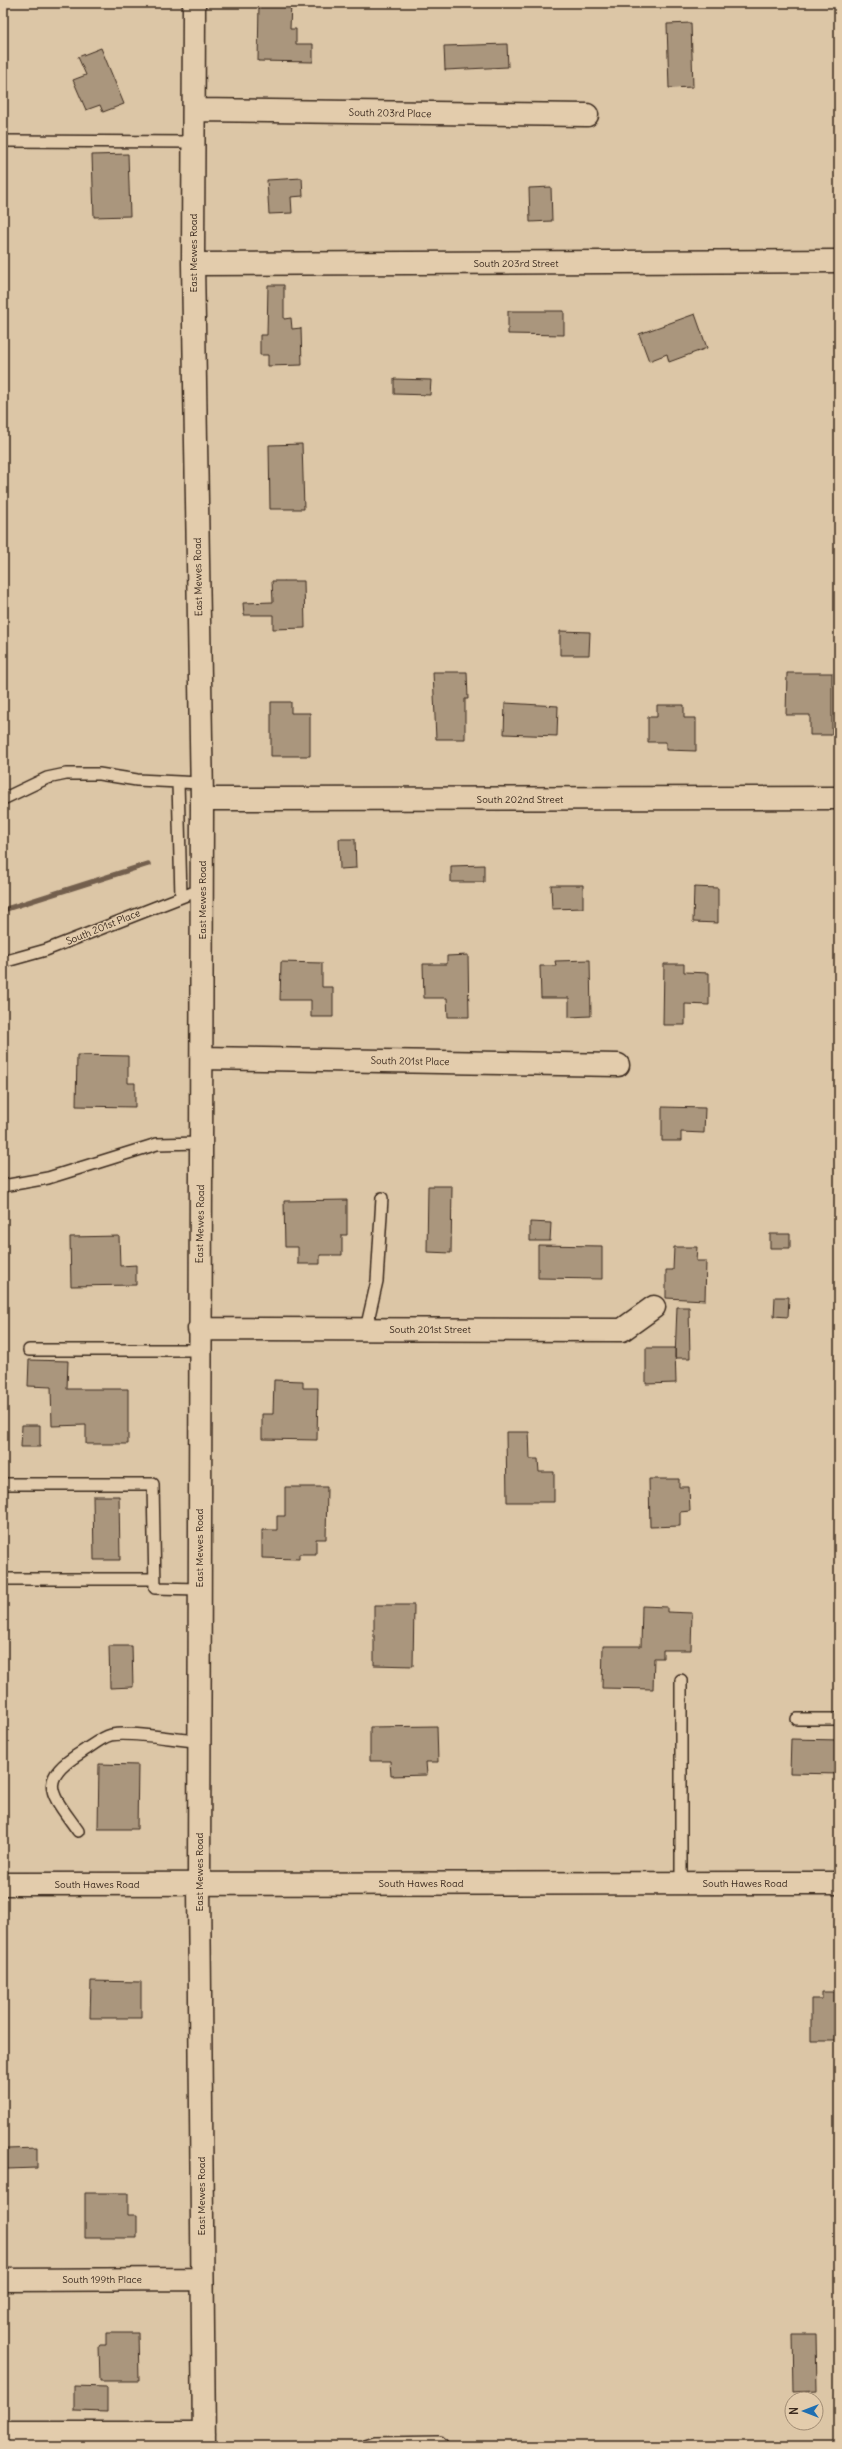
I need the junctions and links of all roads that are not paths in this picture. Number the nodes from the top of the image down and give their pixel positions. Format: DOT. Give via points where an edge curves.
graph roads {
  1 [pos="194,3"];
  2 [pos="194,110"];
  3 [pos="587,115"];
  4 [pos="3,141"];
  5 [pos="193,142"];
  6 [pos="839,261"];
  7 [pos="193,264"];
  8 [pos="178,782"];
  9 [pos="202,791"];
  10 [pos="839,798"];
  11 [pos="3,799"];
  12 [pos="202,889"];
  13 [pos="181,897"];
  14 [pos="3,962"];
  15 [pos="202,1058"];
  16 [pos="618,1065"];
  17 [pos="201,1143"];
  18 [pos="3,1186"];
  19 [pos="382,1198"];
  20 [pos="654,1307"];
  21 [pos="366,1329"];
  22 [pos="199,1339"];
  23 [pos="29,1350"];
  24 [pos="3,1484"];
  25 [pos="3,1579"];
  26 [pos="154,1579"];
  27 [pos="199,1589"];
  28 [pos="681,1680"];
  29 [pos="798,1719"];
  30 [pos="839,1719"];
  31 [pos="199,1741"];
  32 [pos="78,1831"];
  33 [pos="681,1883"];
  34 [pos="839,1883"];
  35 [pos="3,1884"];
  36 [pos="199,1885"];
  37 [pos="202,2279"];
  38 [pos="3,2280"];
  39 [pos="3,2433"];
  40 [pos="204,2439"];
  41 [pos="373,2445"];
  42 [pos="443,2446"];
  1 -- 2 [label="street, East Mewes Road"];
  2 -- 3 [label="street, South 203rd Place"];
  2 -- 5 [label="street, East Mewes Road"];
  4 -- 5 [label="lane"];
  5 -- 7 [label="street, East Mewes Road"];
  6 -- 7 [label="street, South 203rd Street"];
  7 -- 9 [label="street, East Mewes Road"];
  8 -- 9 [label="lane"];
  8 -- 11 [label="lane" via="137,780 99,774 66,774 47,778"];
  8 -- 13 [label="lane"];
  9 -- 10 [label="street, South 202nd Street"];
  9 -- 12 [label="street, East Mewes Road"];
  12 -- 13 [label="lane, South 201st Place"];
  12 -- 15 [label="street, East Mewes Road"];
  13 -- 14 [label="lane, South 201st Place" via="46,950"];
  15 -- 16 [label="street, South 201st Place"];
  15 -- 17 [label="street, East Mewes Road"];
  17 -- 18 [label="lane" via="158,1144 48,1178"];
  17 -- 22 [label="street, East Mewes Road"];
  19 -- 21 [label="lane" via="377,1282"];
  20 -- 21 [label="street, South 201st Street" via="622,1330"];
  21 -- 22 [label="street, South 201st Street"];
  22 -- 23 [label="lane"];
  22 -- 27 [label="street, East Mewes Road"];
  24 -- 26 [label="lane" via="153,1484"];
  25 -- 26 [label="lane"];
  26 -- 27 [label="lane" via="155,1588"];
  27 -- 31 [label="street, East Mewes Road"];
  28 -- 33 [label="lane"];
  29 -- 30 [label="lane"];
  31 -- 32 [label="lane" via="110,1735 71,1759 55,1772 52,1795"];
  31 -- 36 [label="street, East Mewes Road"];
  33 -- 34 [label="street, South Hawes Road"];
  33 -- 36 [label="street, South Hawes Road"];
  35 -- 36 [label="street, South Hawes Road"];
  36 -- 37 [label="street, East Mewes Road"];
  37 -- 38 [label="street, South 199th Place"];
  37 -- 40 [label="street, East Mewes Road"];
  39 -- 40 [label="street"];
  41 -- 42 [label="lane" via="440,2442"];
}
